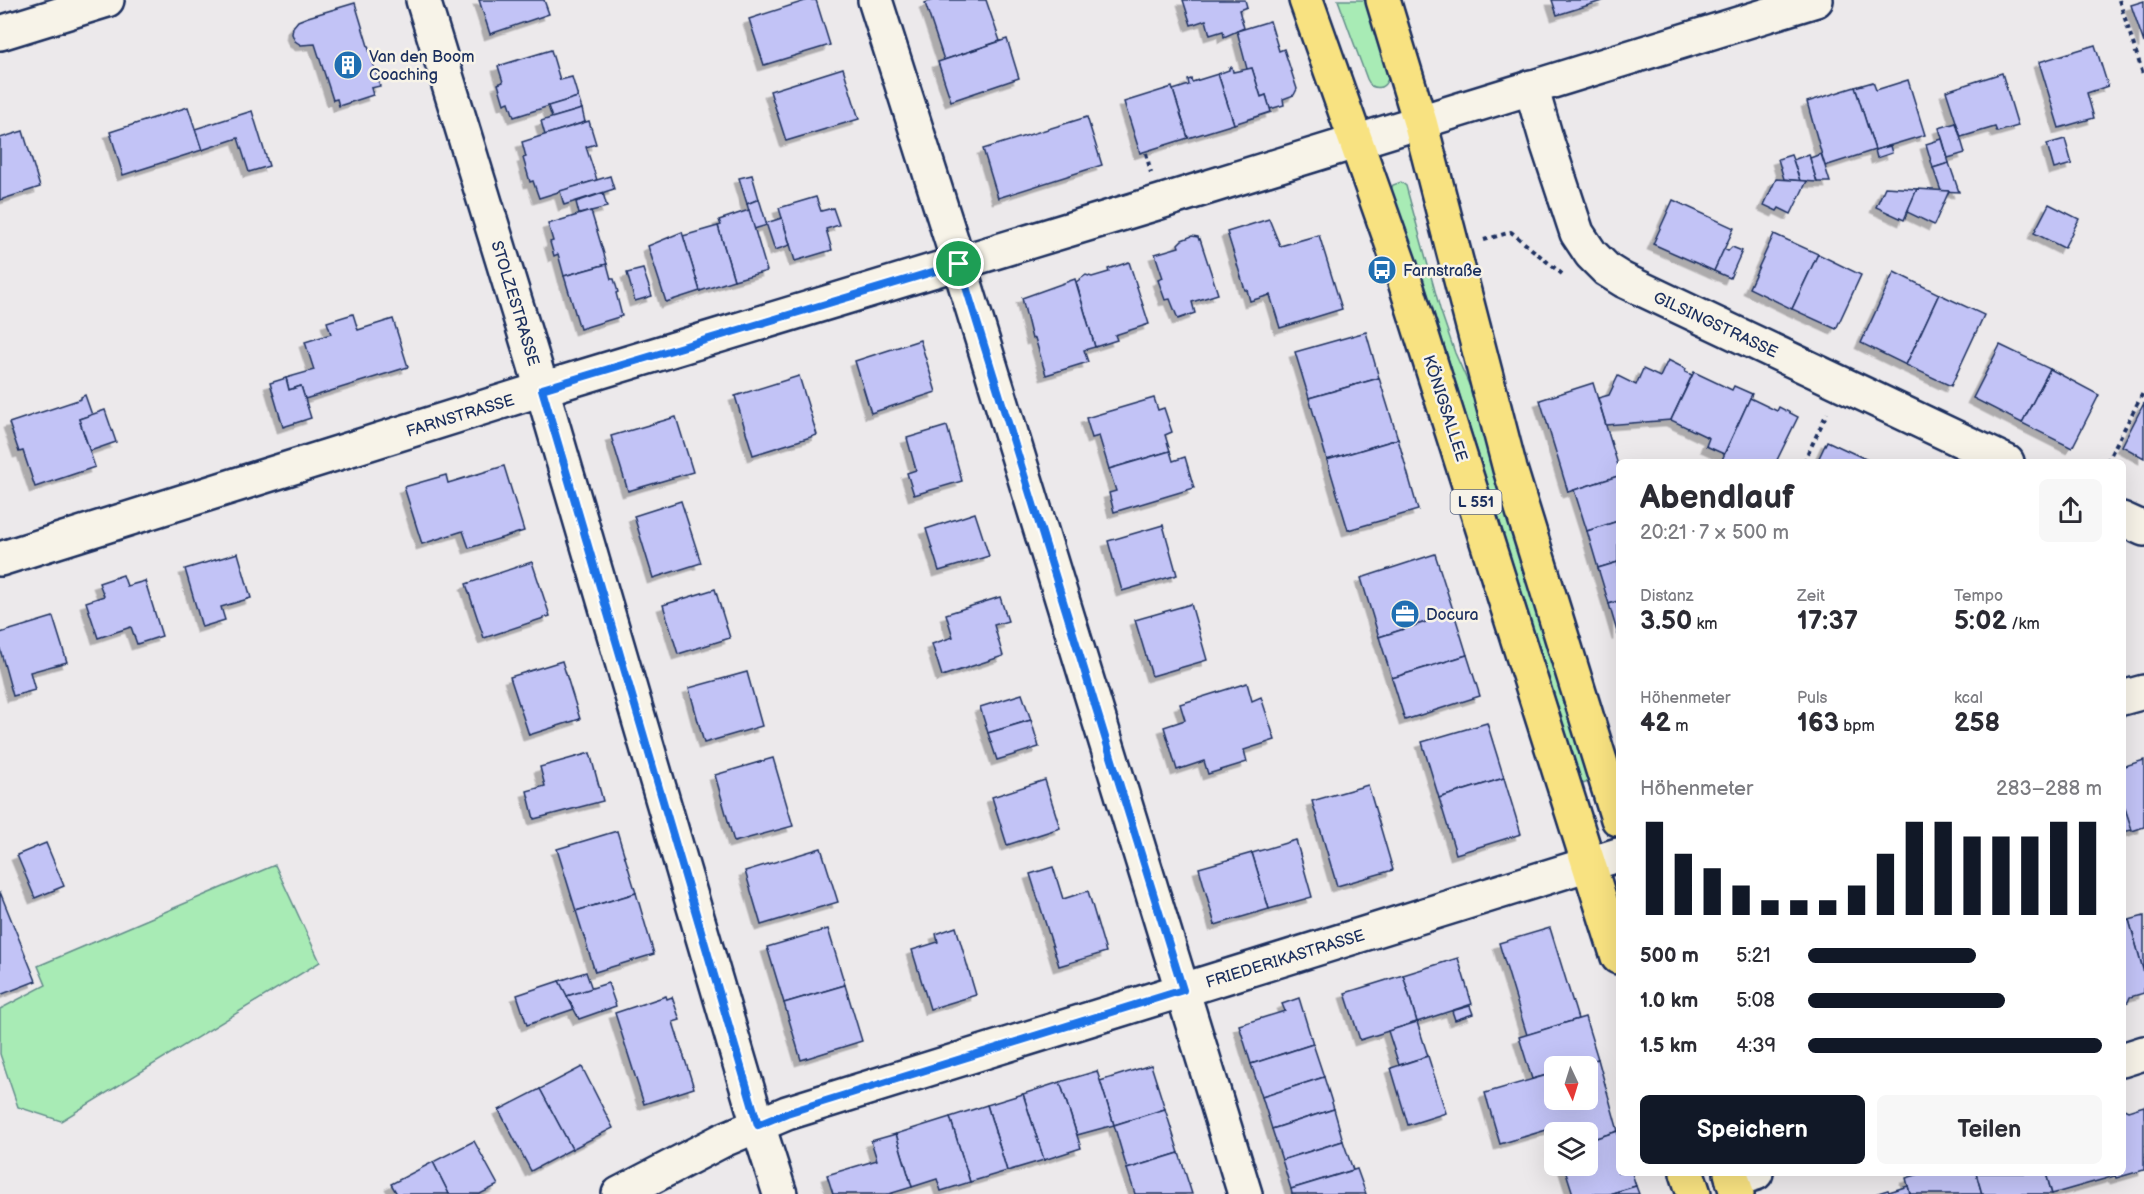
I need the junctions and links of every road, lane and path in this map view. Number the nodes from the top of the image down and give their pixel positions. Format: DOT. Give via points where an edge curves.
graph roads {
  1 [pos="107,0"];
  2 [pos="423,0"];
  3 [pos="875,0"];
  4 [pos="1306,0"];
  5 [pos="1383,0"];
  6 [pos="1816,0"];
  7 [pos="2119,0"];
  8 [pos="0,33"];
  9 [pos="2144,77"];
  10 [pos="1531,87"];
  11 [pos="1420,122"];
  12 [pos="1356,141"];
  13 [pos="1146,153"];
  14 [pos="1149,163"];
  15 [pos="959,264"];
  16 [pos="1842,383"];
  17 [pos="542,389"];
  18 [pos="2144,392"];
  19 [pos="1805,459"];
  20 [pos="2001,459"];
  21 [pos="2109,459"];
  22 [pos="2126,521"];
  23 [pos="2144,529"];
  24 [pos="0,559"];
  25 [pos="2144,692"];
  26 [pos="2126,698"];
  27 [pos="1616,813"];
  28 [pos="1604,860"];
  29 [pos="1616,943"];
  30 [pos="1183,990"];
  31 [pos="2144,1053"];
  32 [pos="2126,1059"];
  33 [pos="758,1125"];
  34 [pos="1688,1176"];
  35 [pos="619,1194"];
  36 [pos="780,1194"];
  37 [pos="1245,1194"];
  38 [pos="1694,1194"];
  1 -- 8 [label="street"];
  2 -- 17 [label="street, STOLZESTRASSE"];
  3 -- 15 [label="street"];
  4 -- 12 [label="main road, KÖNIGSALLEE / L 551"];
  5 -- 11 [label="main road, L 551"];
  6 -- 10 [label="street, FARNSTRASSE"];
  7 -- 9 [label="path"];
  10 -- 11 [label="street, FARNSTRASSE"];
  10 -- 16 [label="street, GILSINGSTRASSE" via="1577,233 1590,254 1623,280"];
  11 -- 12 [label="street, FARNSTRASSE"];
  11 -- 27 [label="main road, L 551" via="1510,469"];
  12 -- 15 [label="street, FARNSTRASSE"];
  12 -- 28 [label="main road, KÖNIGSALLEE / L 551"];
  13 -- 14 [label="path"];
  15 -- 17 [label="street, FARNSTRASSE"];
  15 -- 30 [label="street"];
  16 -- 19 [label="path"];
  16 -- 20 [label="street, GILSINGSTRASSE"];
  17 -- 24 [label="street, FARNSTRASSE"];
  17 -- 33 [label="street, STOLZESTRASSE"];
  18 -- 21 [label="path"];
  22 -- 23 [label="street"];
  25 -- 26 [label="street"];
  28 -- 29 [label="main road, KÖNIGSALLEE / L 551"];
  28 -- 30 [label="street, FRIEDERIKASTRASSE"];
  30 -- 33 [label="street, FRIEDERIKASTRASSE"];
  30 -- 37 [label="street"];
  31 -- 32 [label="street"];
  33 -- 35 [label="street, FRIEDERIKASTRASSE"];
  33 -- 36 [label="street, STOLZESTRASSE"];
  34 -- 38 [label="main road"];
}
